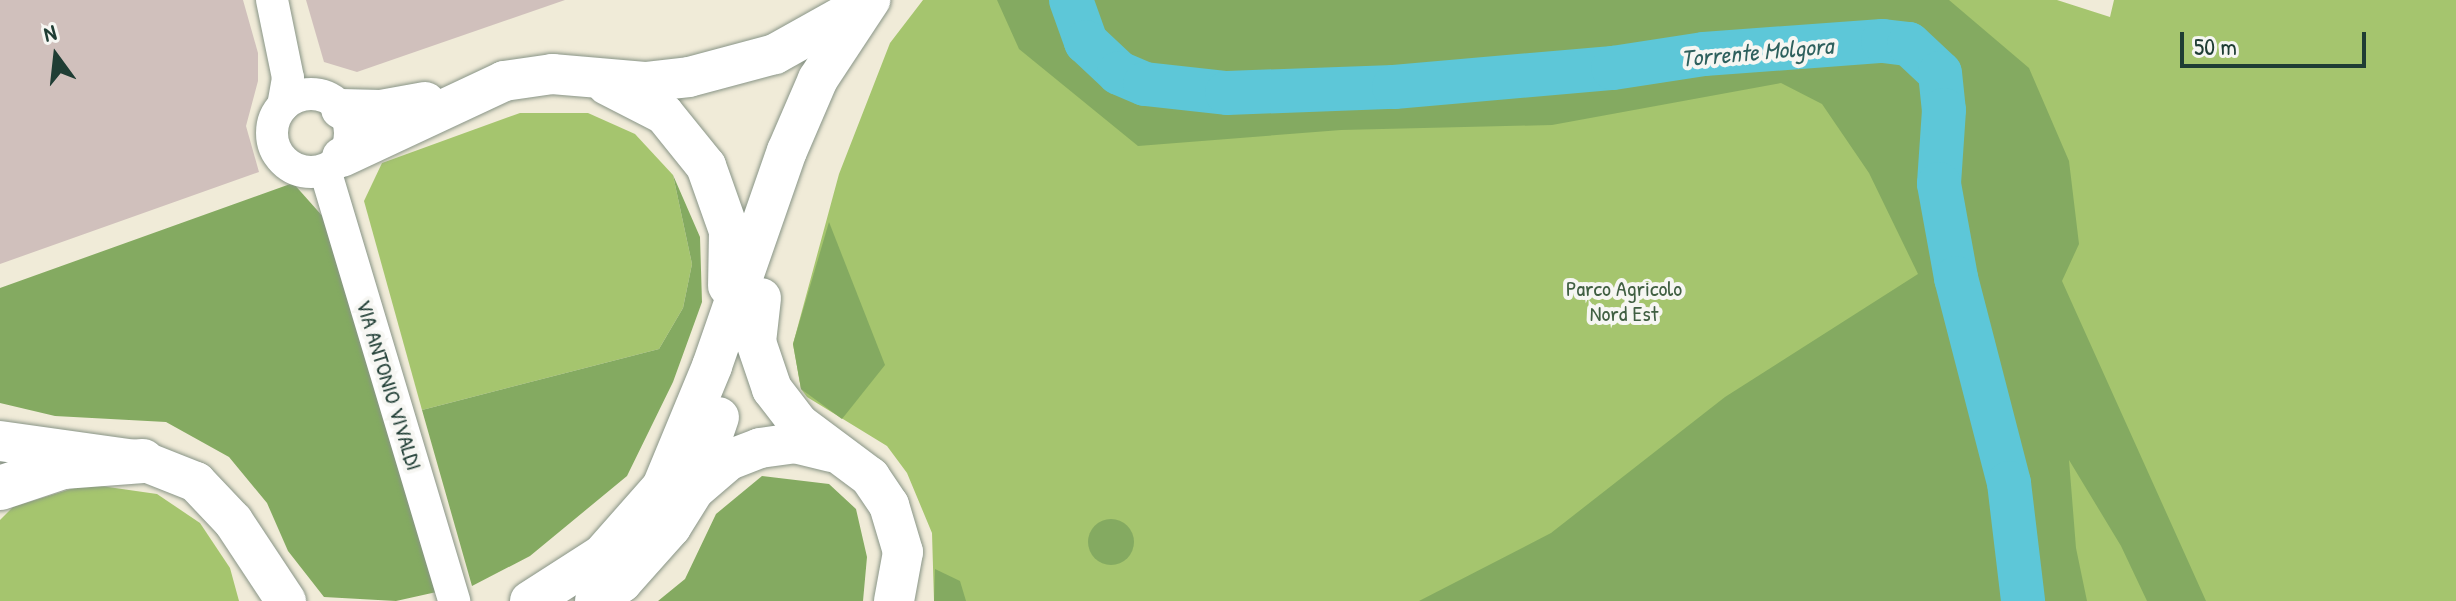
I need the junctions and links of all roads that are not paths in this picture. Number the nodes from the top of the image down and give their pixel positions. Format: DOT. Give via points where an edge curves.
graph roads {
  1 [pos="272,0"];
  2 [pos="869,0"];
  3 [pos="894,0"];
  4 [pos="284,42"];
  5 [pos="597,80"];
  6 [pos="468,93"];
  7 [pos="332,102"];
  8 [pos="283,106"];
  9 [pos="333,164"];
  10 [pos="761,298"];
  11 [pos="723,336"];
  12 [pos="0,441"];
  13 [pos="838,454"];
  14 [pos="143,461"];
  15 [pos="0,488"];
  16 [pos="673,503"];
  17 [pos="245,541"];
  18 [pos="255,601"];
  19 [pos="286,601"];
  20 [pos="454,601"];
  21 [pos="530,601"];
  22 [pos="595,601"];
  23 [pos="894,601"];
  1 -- 4 [label="street"];
  2 -- 5 [label="main road" via="811,38 742,65 669,80"];
  2 -- 11 [label="main road" via="818,79 787,151"];
  3 -- 10 [label="main road" via="826,122"];
  4 -- 7 [label="street"];
  4 -- 8 [label="street" via="288,78"];
  5 -- 6 [label="main road" via="519,76"];
  5 -- 11 [label="main road" via="664,114 706,166 722,202 732,254"];
  6 -- 7 [label="main road" via="381,110"];
  6 -- 9 [label="main road"];
  7 -- 8 [label="street" via="302,95"];
  7 -- 9 [label="street" via="350,133"];
  8 -- 9 [label="street" via="272,127 276,151 293,168"];
  9 -- 20 [label="street, VIA ANTONIO VIVALDI"];
  10 -- 13 [label="main road" via="756,342 772,389 799,424"];
  10 -- 16 [label="main road"];
  11 -- 16 [label="main road"];
  12 -- 14 [label="main road"];
  13 -- 16 [label="main road" via="795,443 760,448 729,460"];
  13 -- 23 [label="main road" via="870,477 892,512 903,552"];
  14 -- 15 [label="highway" via="63,467"];
  14 -- 17 [label="main road" via="196,482 222,506"];
  16 -- 21 [label="main road"];
  16 -- 22 [label="main road" via="632,572"];
  17 -- 18 [label="main road"];
  17 -- 19 [label="main road"];
}
